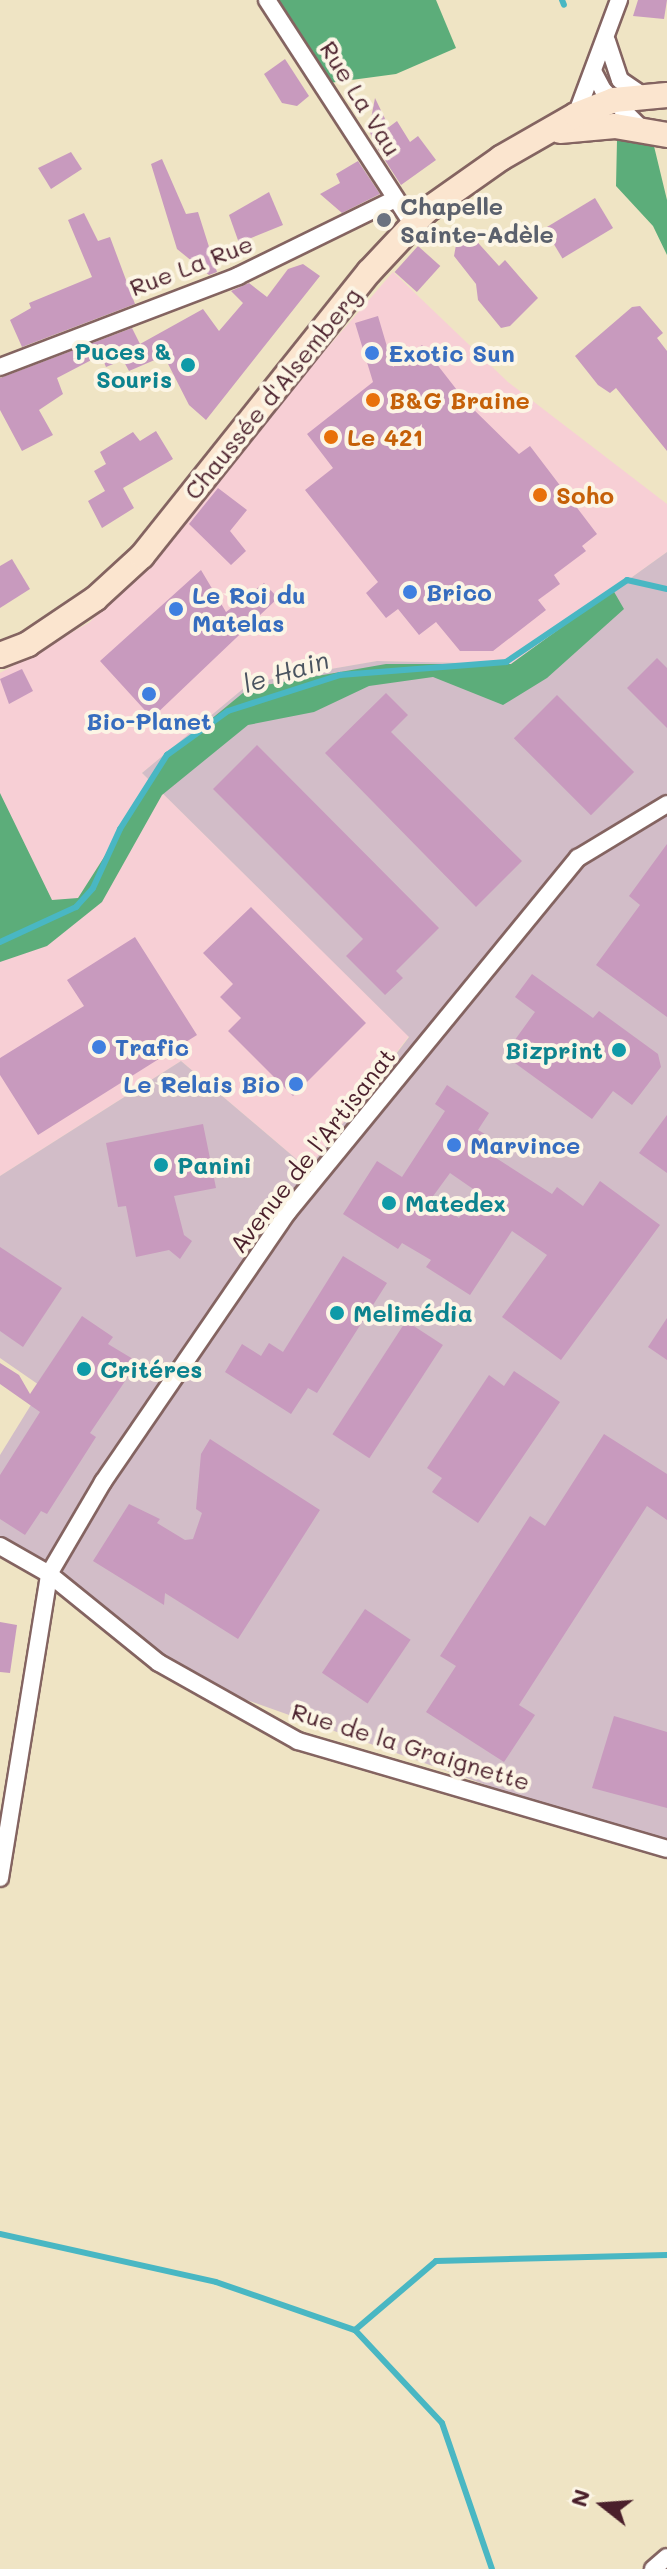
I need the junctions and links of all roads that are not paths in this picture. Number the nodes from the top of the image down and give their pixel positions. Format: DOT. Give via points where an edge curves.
graph roads {
  1 [pos="267,0"];
  2 [pos="619,0"];
  3 [pos="606,39"];
  4 [pos="594,73"];
  5 [pos="656,96"];
  6 [pos="614,100"];
  7 [pos="576,115"];
  8 [pos="546,133"];
  9 [pos="655,133"];
  10 [pos="395,199"];
  11 [pos="412,223"];
  12 [pos="0,367"];
  13 [pos="0,655"];
  14 [pos="667,804"];
  15 [pos="0,1546"];
  16 [pos="49,1574"];
  17 [pos="667,1849"];
  18 [pos="0,1878"];
  19 [pos="667,2557"];
  20 [pos="653,2569"];
  1 -- 10 [label="street, Rue La Vau" via="344,111"];
  2 -- 3 [label="street"];
  3 -- 4 [label="street"];
  3 -- 5 [label="street" via="620,80"];
  4 -- 6 [label="street"];
  4 -- 7 [label="street"];
  5 -- 6 [label="main road, Chaussée d'Alsemberg"];
  6 -- 7 [label="main road, Chaussée d'Alsemberg"];
  6 -- 9 [label="street"];
  7 -- 8 [label="main road, Chaussée d'Alsemberg"];
  8 -- 9 [label="main road, Chaussée d'Alsemberg" via="582,127"];
  8 -- 11 [label="main road, Chaussée d'Alsemberg" via="501,158"];
  10 -- 11 [label="street, Rue La Vau"];
  10 -- 12 [label="street, Rue La Rue" via="238,276"];
  11 -- 13 [label="main road, Chaussée d'Alsemberg" via="142,556 95,599 28,644"];
  14 -- 16 [label="street, Avenue de l'Artisanat" via="578,858 288,1212 103,1482"];
  15 -- 16 [label="street, Rue de la Graignette"];
  16 -- 17 [label="street, Rue de la Graignette" via="159,1663 298,1741"];
  16 -- 18 [label="street"];
  19 -- 20 [label="street"];
}
